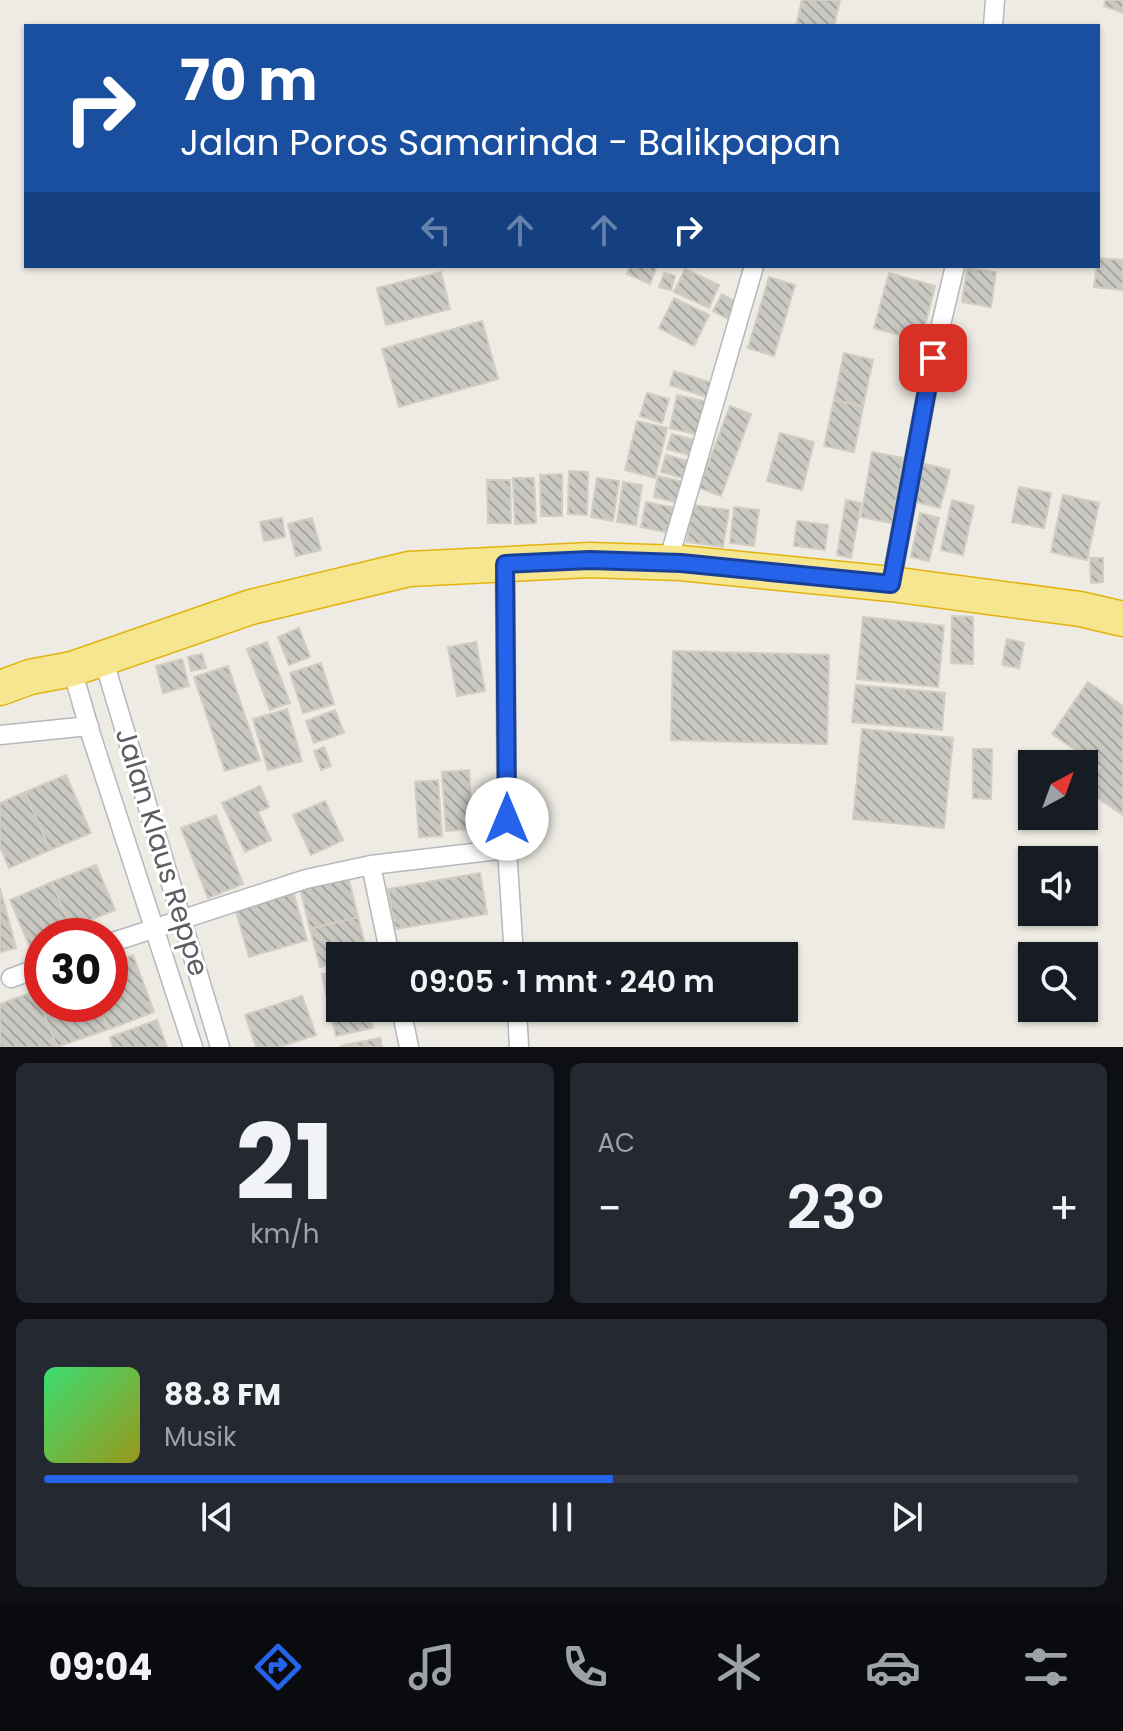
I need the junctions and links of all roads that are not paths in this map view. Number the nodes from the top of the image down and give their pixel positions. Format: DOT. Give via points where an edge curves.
graph roads {
  1 [pos="995,0"];
  2 [pos="993,24"];
  3 [pos="753,268"];
  4 [pos="955,268"];
  5 [pos="668,562"];
  6 [pos="505,564"];
  7 [pos="891,584"];
  8 [pos="1123,619"];
  9 [pos="88,663"];
  10 [pos="0,688"];
  11 [pos="124,728"];
  12 [pos="90,732"];
  13 [pos="0,735"];
  14 [pos="507,849"];
  15 [pos="371,865"];
  16 [pos="182,919"];
  17 [pos="154,928"];
  18 [pos="128,937"];
  19 [pos="387,942"];
  20 [pos="513,942"];
  21 [pos="24,973"];
  22 [pos="11,978"];
  23 [pos="404,1022"];
  24 [pos="518,1022"];
  25 [pos="193,1047"];
  26 [pos="220,1047"];
  27 [pos="409,1047"];
  28 [pos="519,1047"];
  1 -- 2 [label="street"];
  3 -- 5 [label="street"];
  4 -- 7 [label="street"];
  5 -- 6 [label="highway"];
  5 -- 7 [label="highway"];
  6 -- 9 [label="highway" via="409,569 251,607"];
  6 -- 14 [label="street"];
  7 -- 8 [label="highway"];
  9 -- 10 [label="highway"];
  9 -- 11 [label="street, Jalan Klaus Reppe"];
  9 -- 12 [label="street, Jalan Klaus Reppe"];
  11 -- 12 [label="street"];
  11 -- 16 [label="street, Jalan Klaus Reppe"];
  12 -- 13 [label="street"];
  12 -- 17 [label="street, Jalan Klaus Reppe"];
  14 -- 15 [label="street"];
  14 -- 20 [label="street"];
  15 -- 16 [label="street" via="306,879"];
  15 -- 19 [label="street"];
  16 -- 17 [label="street"];
  16 -- 26 [label="street, Jalan Klaus Reppe"];
  17 -- 18 [label="street"];
  17 -- 25 [label="street, Jalan Klaus Reppe"];
  21 -- 22 [label="street"];
  23 -- 27 [label="street"];
  24 -- 28 [label="street"];
}
